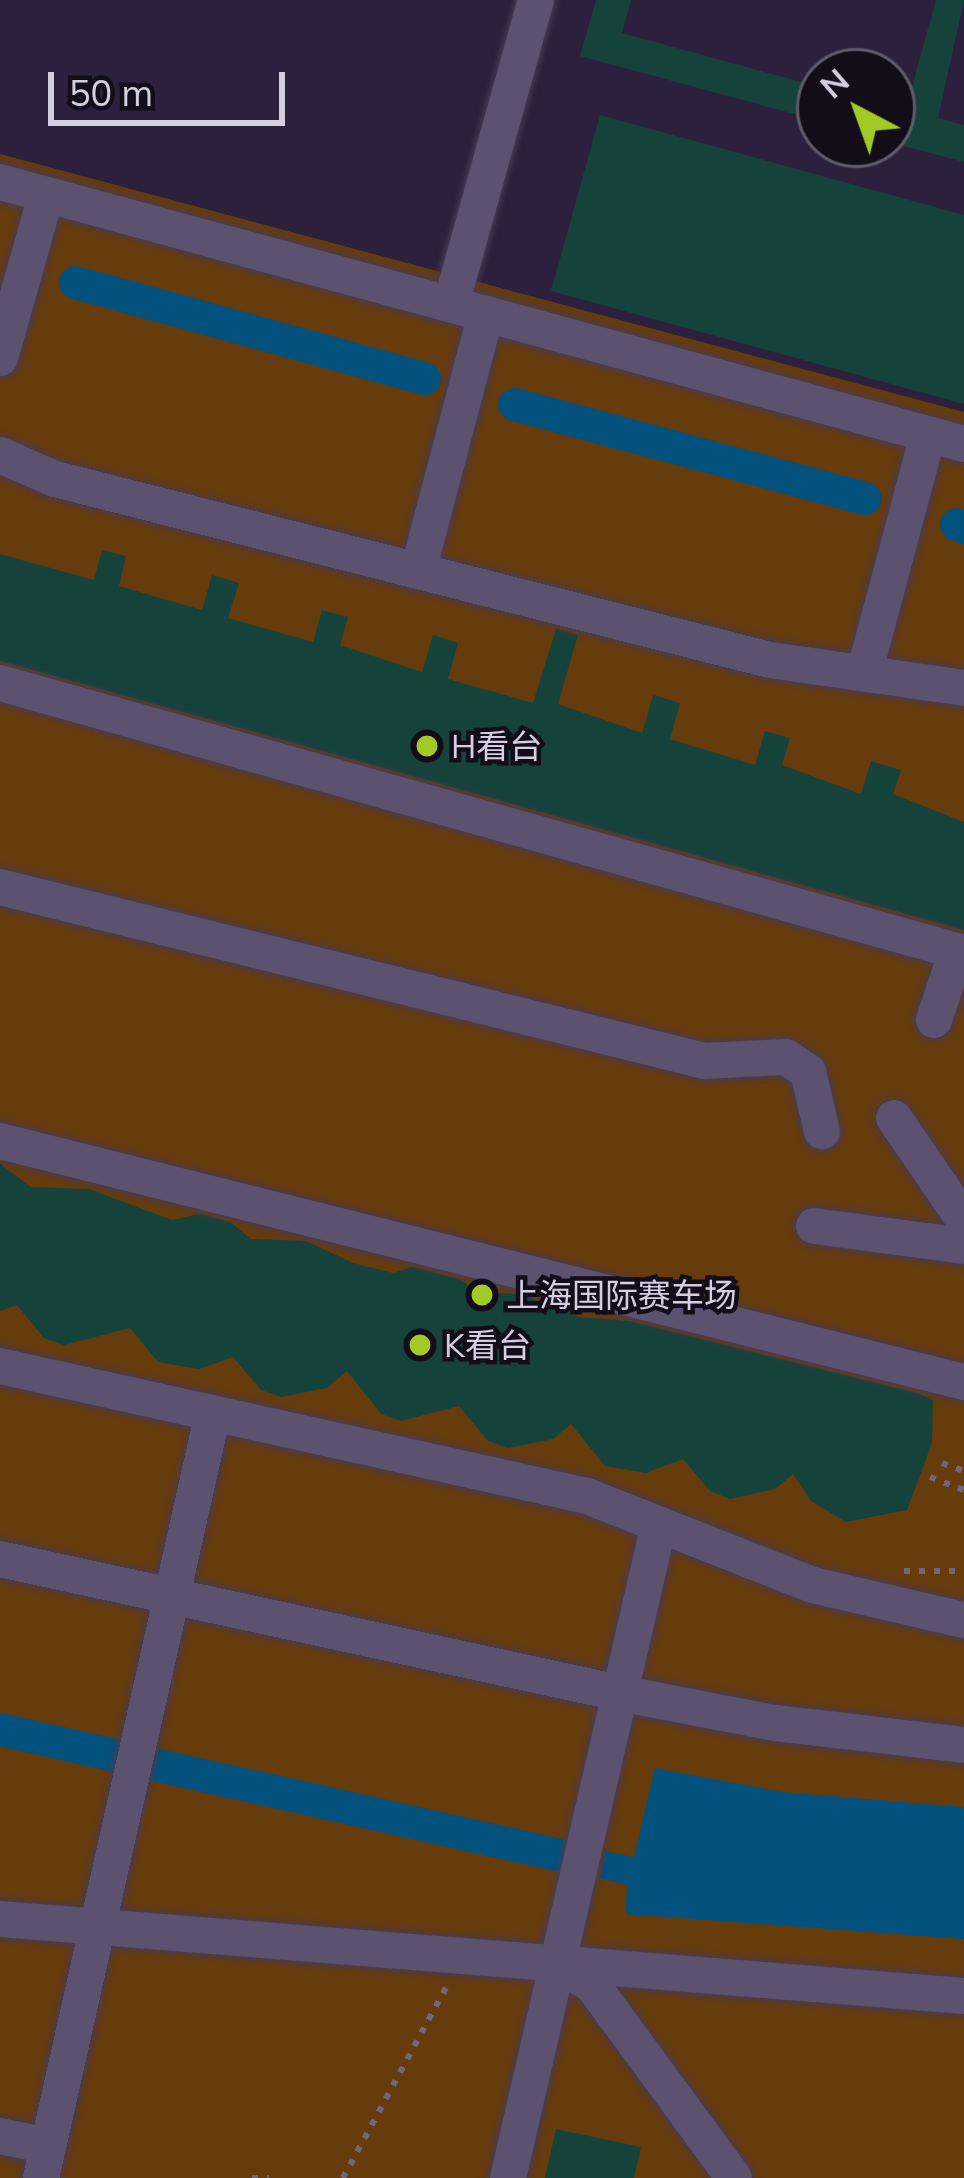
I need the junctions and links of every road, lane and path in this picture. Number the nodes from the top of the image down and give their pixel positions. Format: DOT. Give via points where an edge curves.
graph roads {
  1 [pos="536,0"];
  2 [pos="0,182"];
  3 [pos="46,195"];
  4 [pos="468,309"];
  5 [pos="0,358"];
  6 [pos="928,435"];
  7 [pos="964,445"];
  8 [pos="0,455"];
  9 [pos="418,571"];
  10 [pos="865,670"];
  11 [pos="0,683"];
  12 [pos="964,688"];
  13 [pos="0,887"];
  14 [pos="961,952"];
  15 [pos="934,1020"];
  16 [pos="894,1118"];
  17 [pos="822,1131"];
  18 [pos="0,1141"];
  19 [pos="964,1220"];
  20 [pos="814,1226"];
  21 [pos="964,1246"];
  22 [pos="0,1366"];
  23 [pos="964,1382"];
  24 [pos="213,1413"];
  25 [pos="942,1463"];
  26 [pos="964,1471"];
  27 [pos="930,1477"];
  28 [pos="964,1490"];
  29 [pos="659,1524"];
  30 [pos="0,1559"];
  31 [pos="172,1597"];
  32 [pos="964,1619"];
  33 [pos="619,1693"];
  34 [pos="964,1745"];
  35 [pos="0,1919"];
  36 [pos="97,1926"];
  37 [pos="464,1955"];
  38 [pos="557,1962"];
  39 [pos="635,1969"];
  40 [pos="601,1996"];
  41 [pos="964,1996"];
  42 [pos="0,2136"];
  43 [pos="44,2162"];
  44 [pos="252,2178"];
  45 [pos="269,2178"];
  46 [pos="344,2178"];
  47 [pos="508,2178"];
  48 [pos="734,2178"];
  1 -- 4 [label="street"];
  2 -- 3 [label="street"];
  3 -- 4 [label="street"];
  3 -- 5 [label="street"];
  4 -- 6 [label="street"];
  4 -- 9 [label="street"];
  6 -- 7 [label="street"];
  6 -- 10 [label="street"];
  8 -- 9 [label="street" via="55,479"];
  9 -- 10 [label="street" via="770,660"];
  10 -- 12 [label="street"];
  11 -- 14 [label="street"];
  13 -- 17 [label="street" via="705,1061 786,1057 808,1072"];
  14 -- 15 [label="street"];
  16 -- 19 [label="street"];
  18 -- 23 [label="street"];
  20 -- 21 [label="street"];
  22 -- 24 [label="street"];
  24 -- 29 [label="street" via="587,1496"];
  24 -- 31 [label="street"];
  25 -- 26 [label="path"];
  27 -- 28 [label="path"];
  29 -- 32 [label="street" via="813,1586"];
  29 -- 33 [label="street"];
  30 -- 31 [label="street"];
  31 -- 33 [label="street"];
  31 -- 36 [label="street"];
  33 -- 34 [label="street" via="775,1723"];
  33 -- 38 [label="street"];
  35 -- 36 [label="street"];
  36 -- 37 [label="street"];
  36 -- 43 [label="street"];
  37 -- 38 [label="street"];
  37 -- 46 [label="path"];
  38 -- 39 [label="street"];
  38 -- 40 [label="street"];
  38 -- 47 [label="street"];
  39 -- 40 [label="street" via="609,1977"];
  39 -- 41 [label="street"];
  40 -- 48 [label="street"];
  42 -- 43 [label="street"];
  44 -- 45 [label="path"];
}
